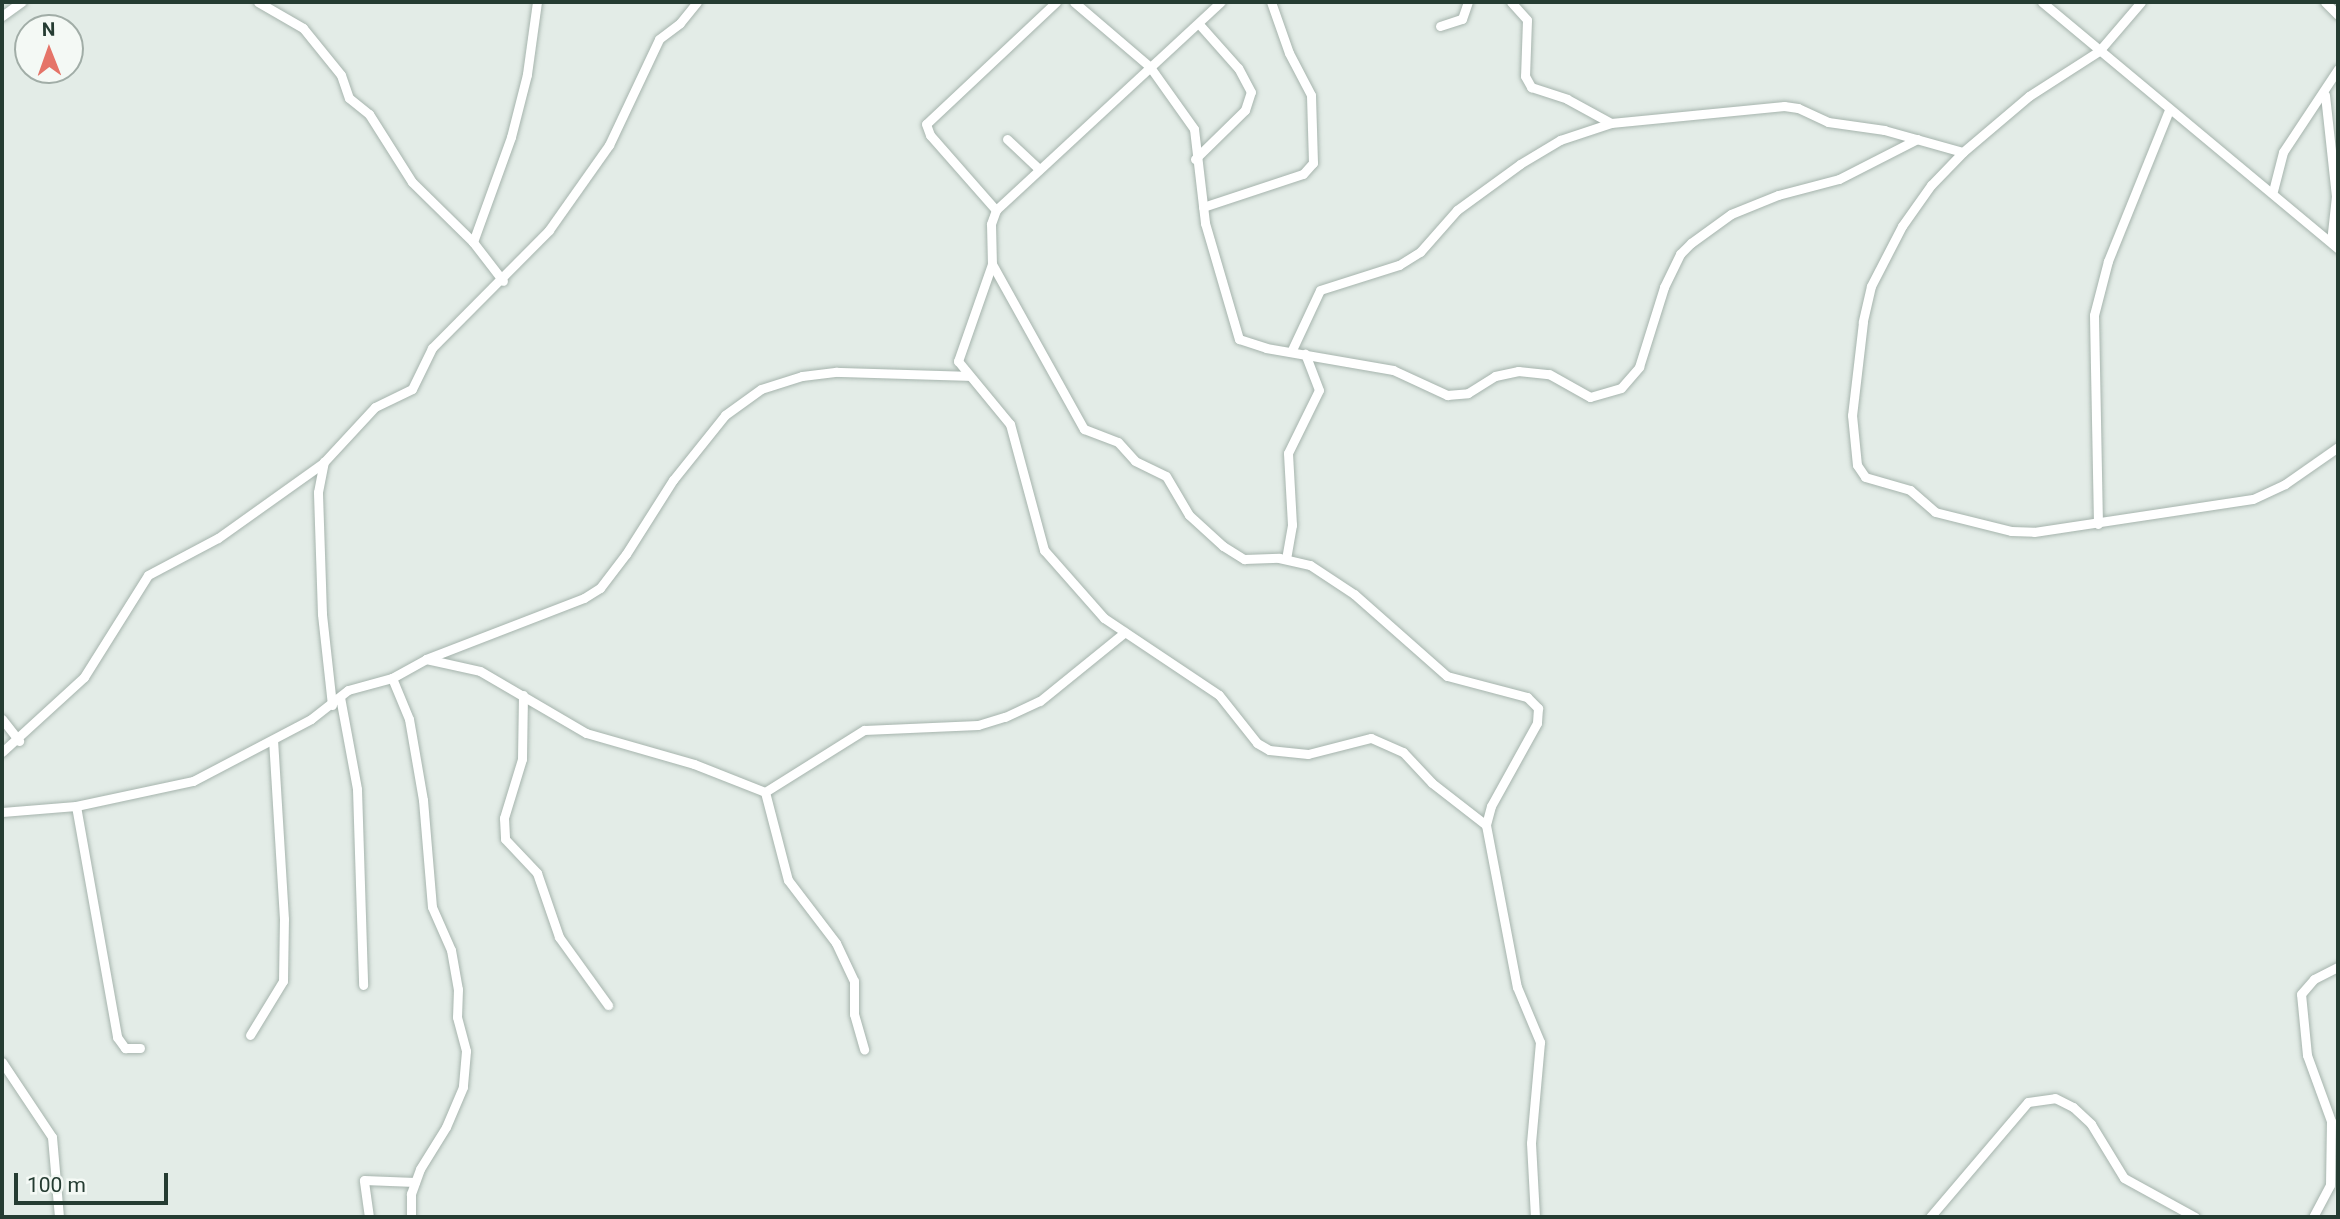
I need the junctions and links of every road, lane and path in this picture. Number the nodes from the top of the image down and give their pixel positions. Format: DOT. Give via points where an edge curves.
graph roads {
  1 [pos="21,2"];
  2 [pos="258,2"];
  3 [pos="537,2"];
  4 [pos="697,2"];
  5 [pos="1056,2"];
  6 [pos="1074,2"];
  7 [pos="1221,2"];
  8 [pos="1271,2"];
  9 [pos="1468,2"];
  10 [pos="1511,2"];
  11 [pos="2042,2"];
  12 [pos="2141,2"];
  13 [pos="2325,2"];
  14 [pos="2338,15"];
  15 [pos="2,16"];
  16 [pos="1199,24"];
  17 [pos="1440,26"];
  18 [pos="2099,51"];
  19 [pos="1150,67"];
  20 [pos="2338,69"];
  21 [pos="2325,95"];
  22 [pos="2169,110"];
  23 [pos="1611,122"];
  24 [pos="1007,139"];
  25 [pos="1917,139"];
  26 [pos="1963,152"];
  27 [pos="1195,159"];
  28 [pos="1039,169"];
  29 [pos="2273,191"];
  30 [pos="2337,200"];
  31 [pos="1203,207"];
  32 [pos="996,210"];
  33 [pos="473,242"];
  34 [pos="2335,246"];
  35 [pos="992,264"];
  36 [pos="503,281"];
  37 [pos="1291,352"];
  38 [pos="1306,354"];
  39 [pos="968,376"];
  40 [pos="2338,447"];
  41 [pos="324,462"];
  42 [pos="2098,524"];
  43 [pos="1286,559"];
  44 [pos="1125,632"];
  45 [pos="426,659"];
  46 [pos="391,678"];
  47 [pos="523,695"];
  48 [pos="340,697"];
  49 [pos="332,705"];
  50 [pos="2,719"];
  51 [pos="19,741"];
  52 [pos="273,741"];
  53 [pos="2,752"];
  54 [pos="765,792"];
  55 [pos="76,806"];
  56 [pos="2,812"];
  57 [pos="1486,825"];
  58 [pos="2338,967"];
  59 [pos="363,985"];
  60 [pos="608,1005"];
  61 [pos="250,1035"];
  62 [pos="140,1048"];
  63 [pos="864,1050"];
  64 [pos="2,1062"];
  65 [pos="415,1182"];
  66 [pos="2334,1184"];
  67 [pos="59,1217"];
  68 [pos="369,1217"];
  69 [pos="411,1217"];
  70 [pos="1535,1217"];
  71 [pos="1930,1217"];
  72 [pos="2195,1217"];
  73 [pos="2313,1217"];
  1 -- 15 [label="street"];
  2 -- 33 [label="street" via="303,28 418,189"];
  3 -- 33 [label="street" via="527,74 511,137"];
  4 -- 36 [label="street" via="656,44 623,119 584,181"];
  5 -- 32 [label="street" via="926,124 930,135"];
  6 -- 19 [label="street"];
  7 -- 16 [label="street"];
  8 -- 31 [label="street" via="1311,95 1313,163 1303,174"];
  9 -- 17 [label="street" via="1462,19"];
  10 -- 23 [label="street" via="1528,20 1525,76 1531,87"];
  11 -- 18 [label="street"];
  12 -- 18 [label="street"];
  13 -- 14 [label="street"];
  16 -- 19 [label="street"];
  16 -- 27 [label="street" via="1238,68 1251,92 1245,110"];
  18 -- 22 [label="street"];
  18 -- 26 [label="street" via="2029,96"];
  19 -- 27 [label="street" via="1194,130"];
  19 -- 28 [label="street"];
  20 -- 21 [label="street"];
  21 -- 29 [label="street" via="2283,152"];
  21 -- 30 [label="street"];
  22 -- 29 [label="street"];
  22 -- 42 [label="street" via="2111,252 2094,315"];
  23 -- 25 [label="street" via="1784,106 1828,122"];
  23 -- 37 [label="street" via="1560,140 1520,163 1457,210 1420,252 1399,265 1321,290"];
  24 -- 28 [label="street"];
  25 -- 26 [label="street"];
  25 -- 38 [label="street" via="1839,179 1778,195 1731,214 1691,243 1680,254 1664,287 1639,367 1621,388 1607,395 1590,397 1549,374 1518,371 1495,376 1468,393 1447,395 1393,370"];
  26 -- 42 [label="street" via="1916,205 1871,286 1856,359 1853,455 1865,477 1910,490 1935,513 2011,531 2062,531"];
  27 -- 31 [label="street"];
  28 -- 32 [label="street"];
  29 -- 34 [label="street"];
  30 -- 34 [label="street"];
  31 -- 37 [label="street" via="1235,334 1245,343"];
  32 -- 35 [label="street" via="991,224"];
  33 -- 36 [label="street"];
  35 -- 39 [label="street" via="958,354 960,369"];
  35 -- 43 [label="street" via="1084,429 1118,442 1135,461 1166,476 1195,522 1233,554"];
  36 -- 41 [label="street" via="432,348 412,389 375,407"];
  37 -- 38 [label="street"];
  38 -- 43 [label="street" via="1319,390 1288,453 1293,502"];
  39 -- 44 [label="street" via="1010,424 1044,550 1096,610"];
  39 -- 45 [label="street" via="837,372 802,376 761,389 725,415 673,480 600,588"];
  40 -- 42 [label="street" via="2285,484 2253,499"];
  41 -- 49 [label="street" via="318,478 320,544"];
  41 -- 51 [label="street" via="218,538 148,575 84,677"];
  43 -- 57 [label="street" via="1310,565 1354,594 1447,676 1510,692 1535,704 1540,714 1537,723 1490,806"];
  44 -- 54 [label="street" via="1040,701 1005,717 978,725 864,730"];
  44 -- 57 [label="street" via="1219,695 1257,743 1269,750 1308,754 1371,738 1403,752 1432,783"];
  45 -- 46 [label="street"];
  45 -- 47 [label="street" via="480,671"];
  46 -- 48 [label="street" via="360,685"];
  46 -- 65 [label="street" via="409,719 423,800 432,907 451,950 457,1017 466,1051 456,1105"];
  47 -- 54 [label="street" via="586,733 694,764"];
  47 -- 60 [label="street" via="522,759 504,818 505,839 537,873 559,937"];
  48 -- 49 [label="street"];
  48 -- 59 [label="street" via="357,789"];
  49 -- 52 [label="street"];
  50 -- 51 [label="street"];
  51 -- 53 [label="street"];
  52 -- 55 [label="street" via="193,781"];
  52 -- 61 [label="street" via="283,981"];
  54 -- 63 [label="street" via="788,880 836,943 854,981 854,1014"];
  55 -- 56 [label="street"];
  55 -- 62 [label="street" via="117,1037 125,1048"];
  57 -- 70 [label="street" via="1517,987 1540,1042 1531,1143"];
  58 -- 66 [label="street" via="2306,984 2301,1007 2307,1055 2332,1121"];
  64 -- 67 [label="street" via="52,1137"];
  65 -- 68 [label="street" via="365,1180"];
  65 -- 69 [label="street"];
  66 -- 73 [label="street"];
  71 -- 72 [label="street" via="2028,1102 2055,1098 2091,1124 2124,1178"];
}
